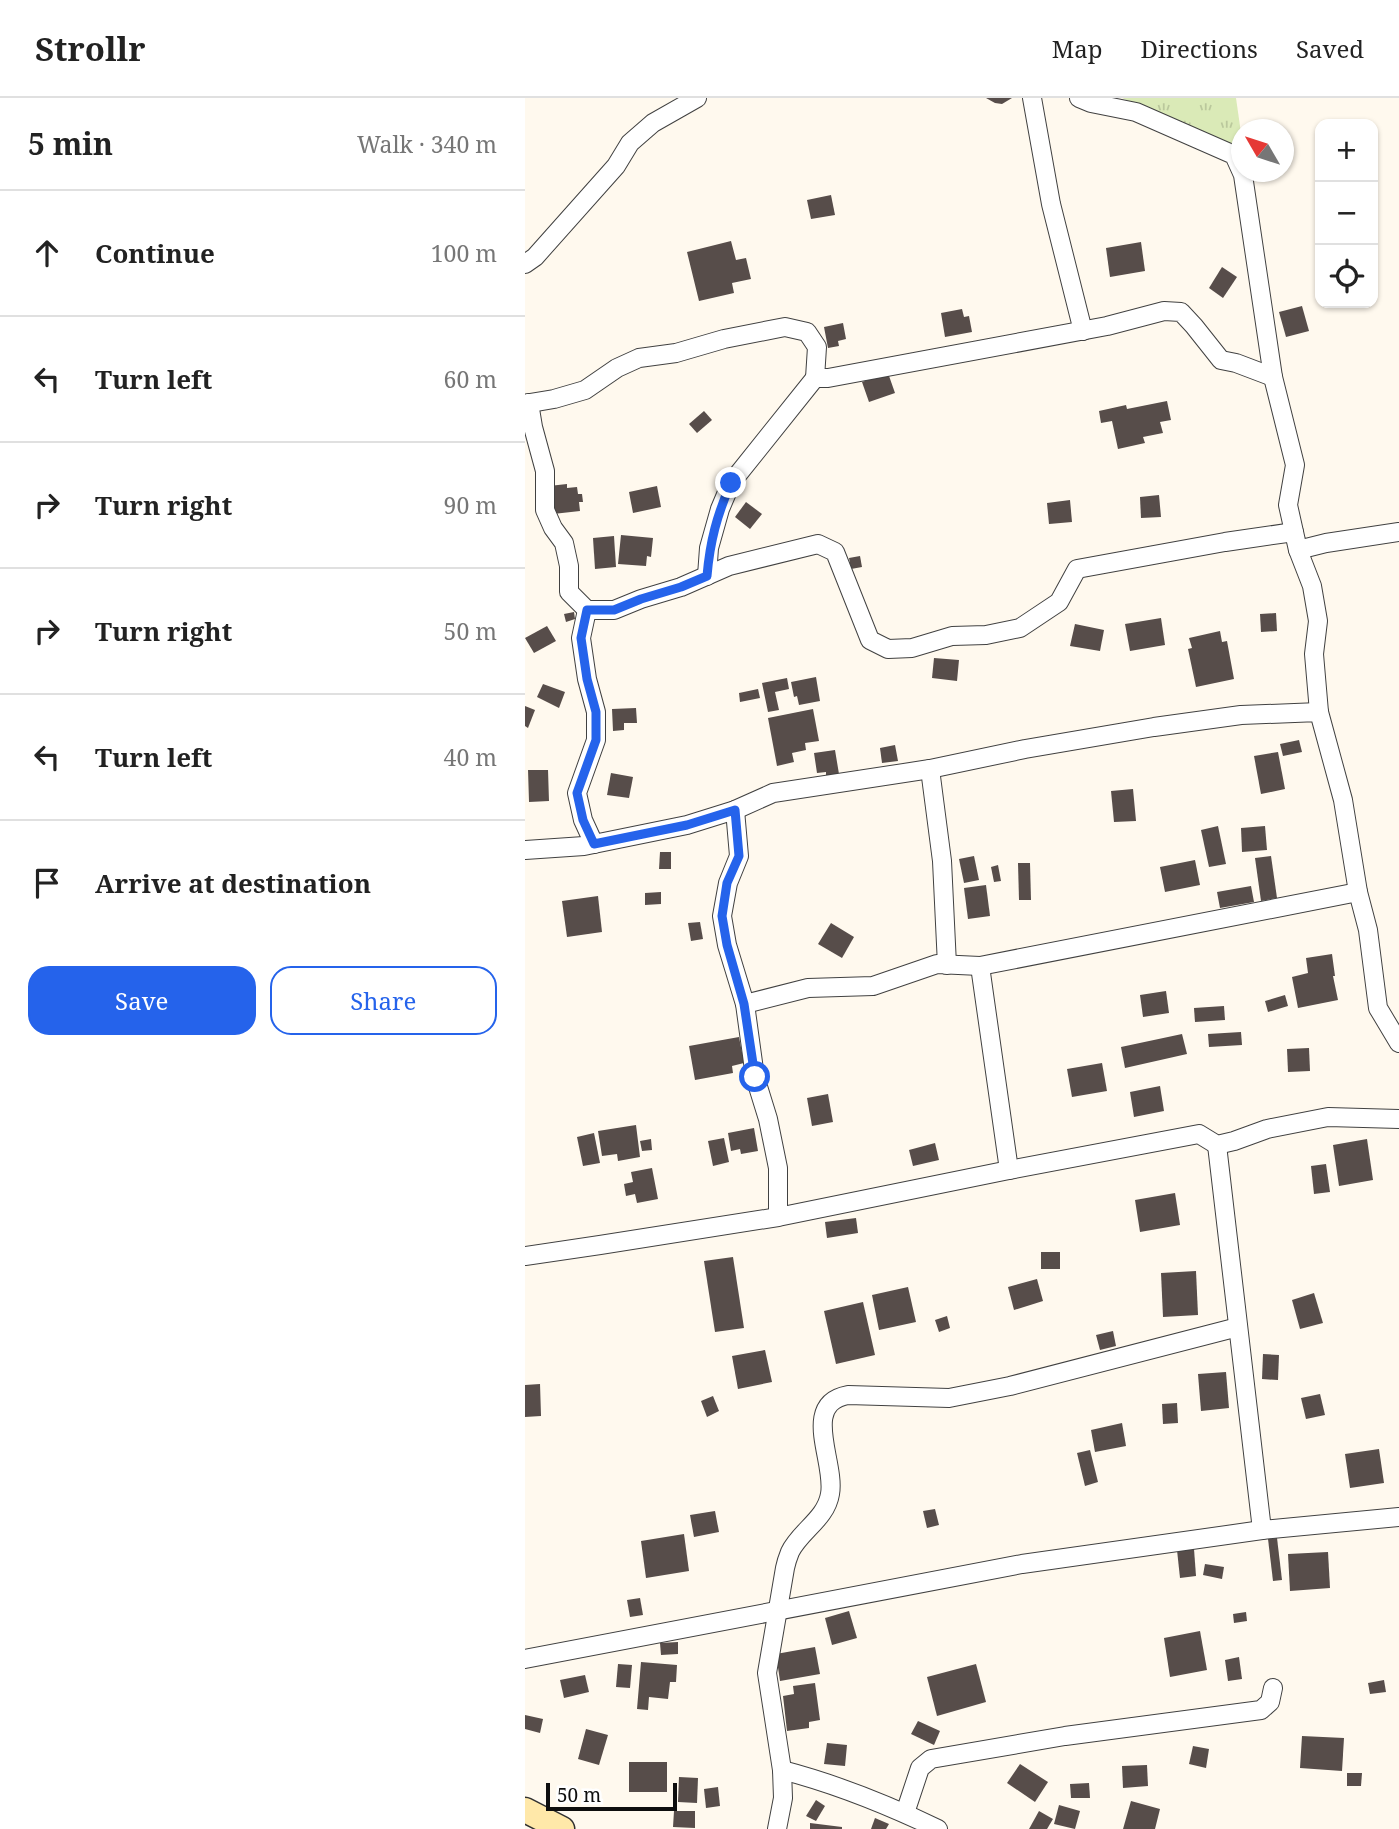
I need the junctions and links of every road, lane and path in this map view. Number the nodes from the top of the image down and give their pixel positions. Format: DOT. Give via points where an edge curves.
graph roads {
  1 [pos="697,98"];
  2 [pos="1032,98"];
  3 [pos="1079,98"];
  4 [pos="525,264"];
  5 [pos="1083,331"];
  6 [pos="1273,377"];
  7 [pos="815,378"];
  8 [pos="527,403"];
  9 [pos="1399,532"];
  10 [pos="1296,541"];
  11 [pos="707,576"];
  12 [pos="587,610"];
  13 [pos="1319,712"];
  14 [pos="930,769"];
  15 [pos="735,810"];
  16 [pos="594,844"];
  17 [pos="525,850"];
  18 [pos="1358,892"];
  19 [pos="947,965"];
  20 [pos="981,967"];
  21 [pos="744,1004"];
  22 [pos="1399,1043"];
  23 [pos="1399,1119"];
  24 [pos="1217,1145"];
  25 [pos="1009,1170"];
  26 [pos="778,1217"];
  27 [pos="525,1256"];
  28 [pos="1238,1327"];
  29 [pos="1399,1517"];
  30 [pos="1262,1530"];
  31 [pos="777,1612"];
  32 [pos="525,1659"];
  33 [pos="1273,1688"];
  34 [pos="782,1770"];
  35 [pos="525,1810"];
  36 [pos="905,1813"];
  37 [pos="562,1829"];
  38 [pos="777,1829"];
  39 [pos="938,1829"];
  1 -- 4 [label="street" via="653,123 630,143 616,166"];
  2 -- 5 [label="street" via="1051,204"];
  3 -- 6 [label="street" via="1136,111 1234,155 1243,175"];
  5 -- 6 [label="street" via="1164,310 1181,312 1221,360"];
  5 -- 7 [label="street"];
  6 -- 10 [label="street" via="1295,465 1288,505"];
  7 -- 8 [label="street" via="817,347 807,332 785,327 639,358 585,390"];
  7 -- 11 [label="street" via="731,483 709,548"];
  8 -- 12 [label="street" via="545,471 545,510 564,543 569,592"];
  9 -- 10 [label="street" via="1326,543"];
  10 -- 11 [label="street" via="1226,542 1077,569 1059,602 1020,628 952,636 912,648 888,649 870,640 835,552 818,544 729,566"];
  10 -- 13 [label="street" via="1318,621 1314,654"];
  11 -- 12 [label="street" via="614,610"];
  12 -- 16 [label="street" via="581,638 596,712 596,740 577,793"];
  13 -- 14 [label="street" via="1241,715 1154,727"];
  13 -- 18 [label="street" via="1343,800"];
  14 -- 15 [label="street" via="773,793"];
  14 -- 19 [label="street" via="942,861"];
  15 -- 16 [label="street"];
  15 -- 21 [label="street" via="739,856 727,883 722,916"];
  16 -- 17 [label="street"];
  18 -- 20 [label="street"];
  18 -- 22 [label="street" via="1378,1008"];
  19 -- 20 [label="street"];
  19 -- 21 [label="street" via="937,964 873,986 808,988"];
  20 -- 25 [label="street"];
  21 -- 26 [label="street" via="755,1077 778,1168"];
  23 -- 24 [label="street" via="1328,1117"];
  24 -- 25 [label="street" via="1199,1134"];
  24 -- 28 [label="street"];
  25 -- 26 [label="street"];
  26 -- 27 [label="street"];
  28 -- 30 [label="street"];
  28 -- 31 [label="street" via="949,1398 837,1397 821,1425 830,1495 818,1519 790,1551"];
  29 -- 30 [label="street"];
  30 -- 31 [label="street" via="1022,1564"];
  31 -- 32 [label="street"];
  31 -- 34 [label="street" via="767,1673"];
  33 -- 36 [label="street" via="1270,1702 1261,1710 931,1759 920,1768"];
  34 -- 36 [label="street"];
  34 -- 38 [label="street"];
  35 -- 37 [label="main road"];
  36 -- 39 [label="street"];
}
